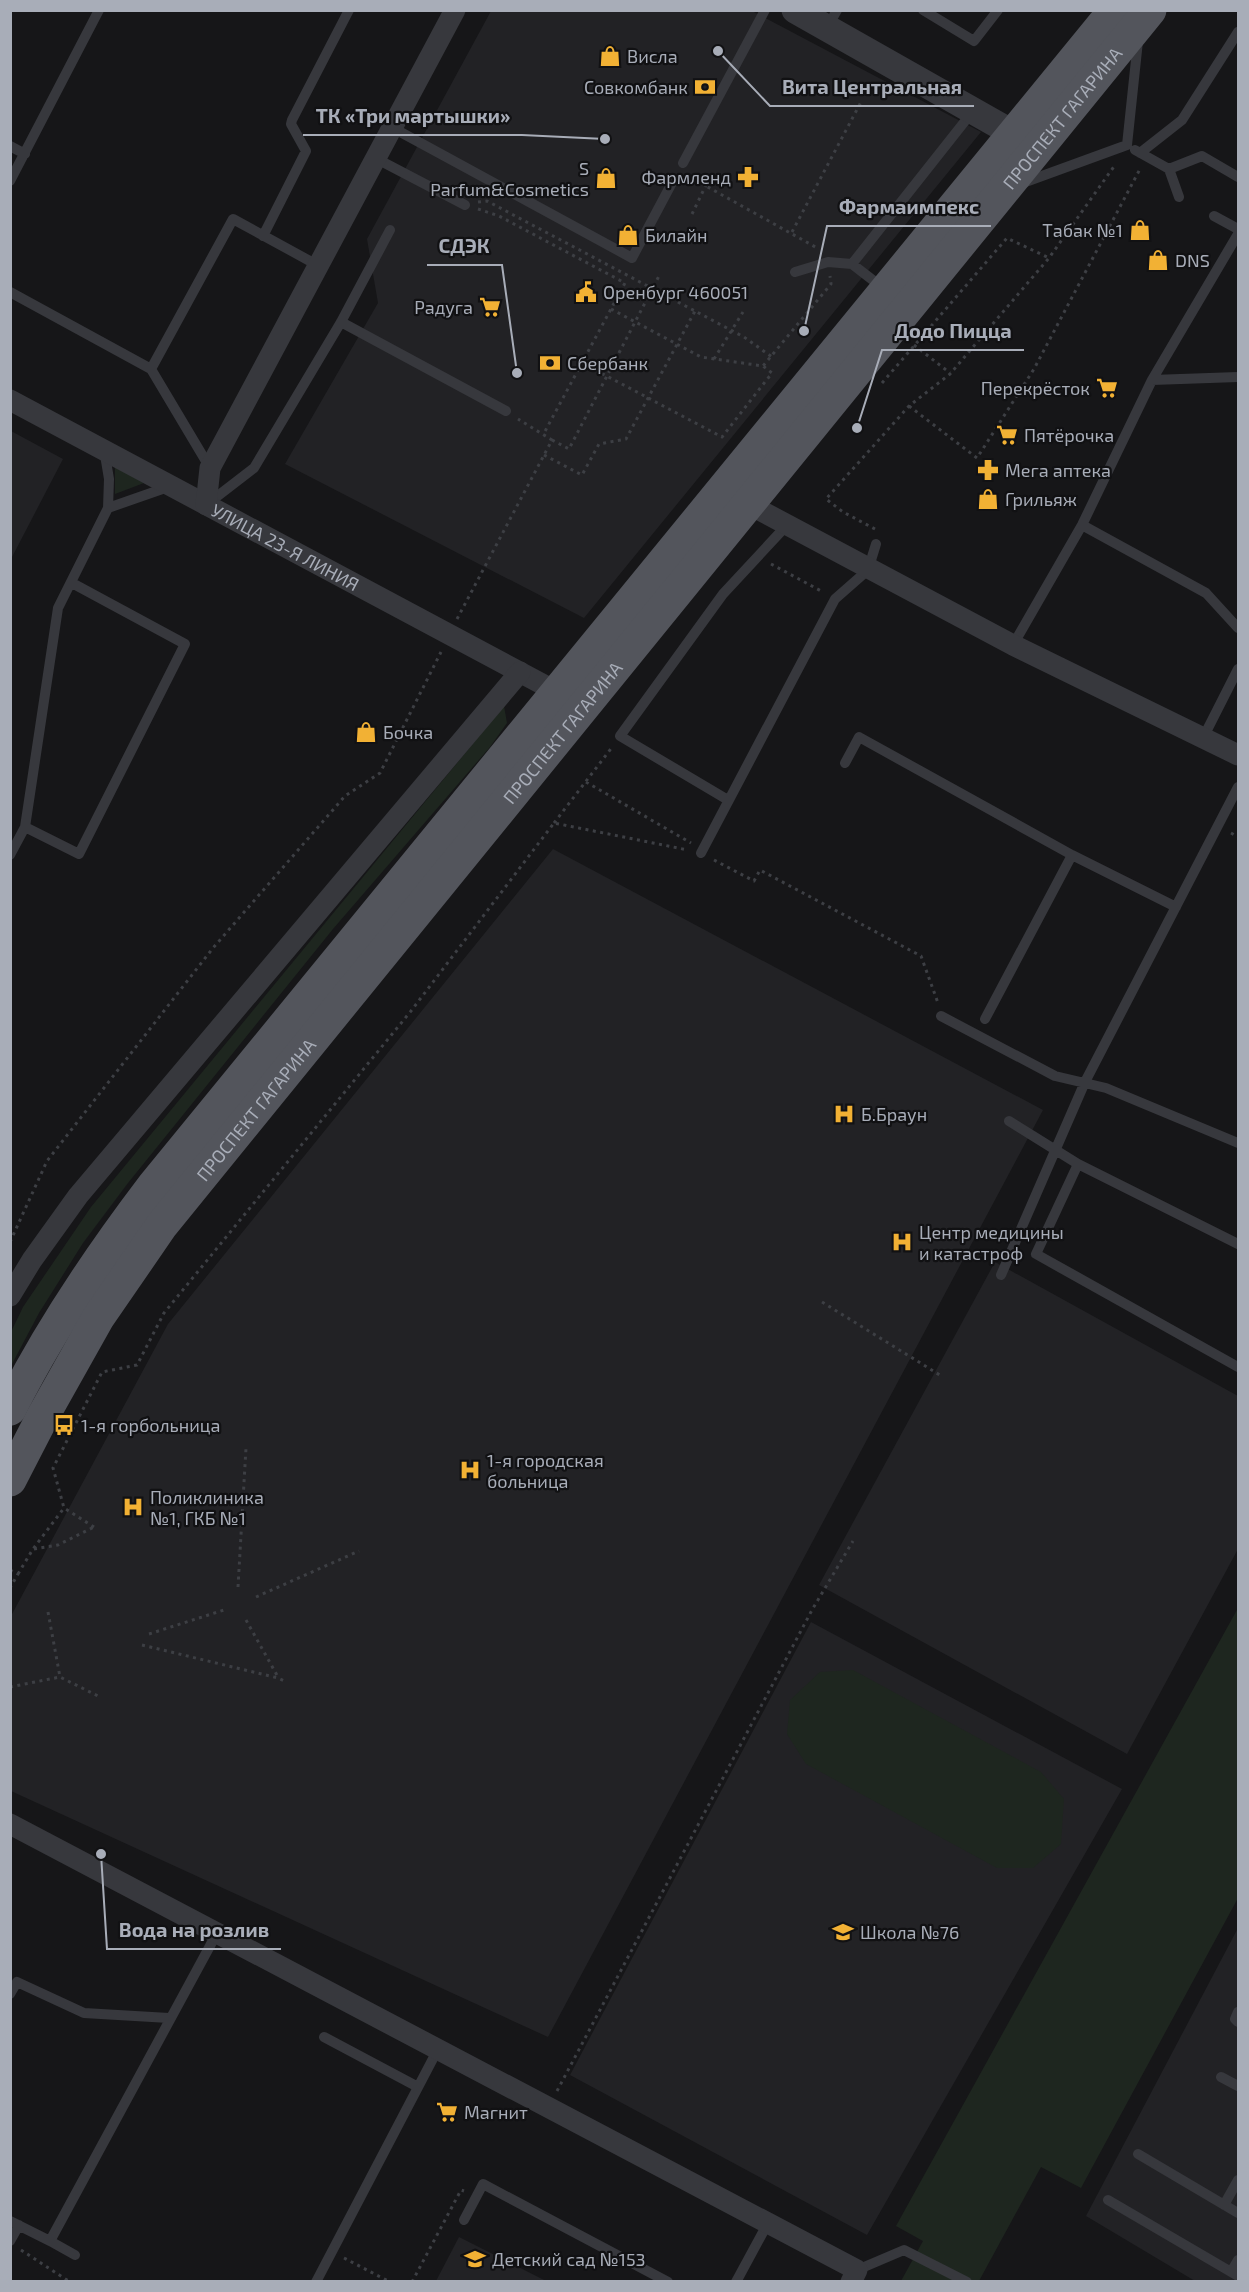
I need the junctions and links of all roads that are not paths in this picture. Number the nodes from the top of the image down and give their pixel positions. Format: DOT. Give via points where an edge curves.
graph roads {
  1 [pos="99,10"];
  2 [pos="349,10"];
  3 [pos="454,10"];
  4 [pos="765,10"];
  5 [pos="795,10"];
  6 [pos="923,10"];
  7 [pos="998,10"];
  8 [pos="1135,15"];
  9 [pos="832,19"];
  10 [pos="1239,32"];
  11 [pos="973,111"];
  12 [pos="393,128"];
  13 [pos="1025,143"];
  14 [pos="1127,145"];
  15 [pos="10,146"];
  16 [pos="25,154"];
  17 [pos="1143,155"];
  18 [pos="377,159"];
  19 [pos="1169,169"];
  20 [pos="1239,177"];
  21 [pos="10,181"];
  22 [pos="1006,189"];
  23 [pos="1179,197"];
  24 [pos="470,207"];
  25 [pos="1214,216"];
  26 [pos="1239,229"];
  27 [pos="390,230"];
  28 [pos="1239,234"];
  29 [pos="263,236"];
  30 [pos="852,264"];
  31 [pos="319,266"];
  32 [pos="795,272"];
  33 [pos="887,291"];
  34 [pos="10,292"];
  35 [pos="341,322"];
  36 [pos="151,369"];
  37 [pos="1239,377"];
  38 [pos="1152,380"];
  39 [pos="10,400"];
  40 [pos="506,411"];
  41 [pos="104,449"];
  42 [pos="210,468"];
  43 [pos="171,486"];
  44 [pos="737,496"];
  45 [pos="206,505"];
  46 [pos="108,508"];
  47 [pos="786,525"];
  48 [pos="1082,525"];
  49 [pos="876,544"];
  50 [pos="868,570"];
  51 [pos="72,584"];
  52 [pos="1239,628"];
  53 [pos="1012,645"];
  54 [pos="1239,669"];
  55 [pos="520,672"];
  56 [pos="559,693"];
  57 [pos="1203,738"];
  58 [pos="1239,755"];
  59 [pos="845,763"];
  60 [pos="1239,787"];
  61 [pos="728,800"];
  62 [pos="25,827"];
  63 [pos="701,853"];
  64 [pos="10,855"];
  65 [pos="1072,855"];
  66 [pos="1176,907"];
  67 [pos="941,1016"];
  68 [pos="985,1019"];
  69 [pos="1085,1082"];
  70 [pos="1009,1121"];
  71 [pos="1239,1143"];
  72 [pos="1055,1151"];
  73 [pos="1078,1164"];
  74 [pos="1239,1244"];
  75 [pos="1001,1275"];
  76 [pos="10,1296"];
  77 [pos="1239,1368"];
  78 [pos="10,1409"];
  79 [pos="10,1480"];
  80 [pos="10,1824"];
  81 [pos="217,1932"];
  82 [pos="10,1994"];
  83 [pos="1239,2012"];
  84 [pos="169,2018"];
  85 [pos="1239,2022"];
  86 [pos="324,2037"];
  87 [pos="437,2051"];
  88 [pos="1221,2077"];
  89 [pos="1239,2086"];
  90 [pos="418,2087"];
  91 [pos="1138,2154"];
  92 [pos="1239,2180"];
  93 [pos="1108,2200"];
  94 [pos="1224,2205"];
  95 [pos="1239,2213"];
  96 [pos="464,2220"];
  97 [pos="15,2223"];
  98 [pos="768,2223"];
  99 [pos="10,2241"];
  100 [pos="50,2241"];
  101 [pos="75,2254"];
  102 [pos="1239,2259"];
  103 [pos="1235,2274"];
  104 [pos="854,2276"];
  105 [pos="316,2282"];
  106 [pos="668,2282"];
  107 [pos="736,2282"];
  108 [pos="967,2282"];
  1 -- 16 [label="lane"];
  2 -- 29 [label="lane" via="292,120 306,151"];
  3 -- 12 [label="street"];
  4 -- 12 [label="lane" via="738,51 632,258 536,201"];
  5 -- 9 [label="street"];
  6 -- 7 [label="lane" via="974,41"];
  8 -- 13 [label="main road, ПРОСПЕКТ ГАГАРИНА"];
  8 -- 14 [label="lane"];
  9 -- 11 [label="street"];
  10 -- 17 [label="lane" via="1182,120"];
  11 -- 13 [label="street"];
  11 -- 30 [label="lane"];
  12 -- 18 [label="street"];
  13 -- 22 [label="main road, ПРОСПЕКТ ГАГАРИНА"];
  13 -- 33 [label="main road, ПРОСПЕКТ ГАГАРИНА"];
  14 -- 17 [label="lane"];
  14 -- 22 [label="lane"];
  15 -- 16 [label="lane"];
  16 -- 21 [label="lane"];
  17 -- 19 [label="lane"];
  18 -- 24 [label="lane"];
  18 -- 31 [label="street"];
  19 -- 20 [label="lane" via="1202,156"];
  19 -- 23 [label="lane"];
  22 -- 44 [label="main road, ПРОСПЕКТ ГАГАРИНА"];
  25 -- 26 [label="lane"];
  27 -- 35 [label="lane"];
  28 -- 38 [label="lane"];
  29 -- 31 [label="lane"];
  29 -- 36 [label="lane" via="233,219"];
  30 -- 32 [label="lane" via="828,262"];
  30 -- 33 [label="lane"];
  31 -- 42 [label="street"];
  33 -- 44 [label="main road, ПРОСПЕКТ ГАГАРИНА"];
  34 -- 36 [label="lane"];
  35 -- 40 [label="lane"];
  35 -- 45 [label="lane" via="255,468"];
  36 -- 42 [label="lane"];
  37 -- 38 [label="lane"];
  38 -- 48 [label="lane"];
  39 -- 41 [label="street, УЛИЦА 23-Я ЛИНИЯ"];
  41 -- 43 [label="street, УЛИЦА 23-Я ЛИНИЯ"];
  41 -- 46 [label="lane"];
  42 -- 45 [label="street"];
  43 -- 45 [label="street, УЛИЦА 23-Я ЛИНИЯ"];
  43 -- 46 [label="lane"];
  44 -- 47 [label="street"];
  44 -- 56 [label="main road, ПРОСПЕКТ ГАГАРИНА"];
  44 -- 79 [label="main road, ПРОСПЕКТ ГАГАРИНА" via="162,1225 98,1318"];
  45 -- 55 [label="street, УЛИЦА 23-Я ЛИНИЯ"];
  46 -- 51 [label="lane"];
  47 -- 50 [label="street"];
  47 -- 61 [label="lane" via="723,594 620,736"];
  48 -- 52 [label="lane" via="1206,592"];
  48 -- 53 [label="lane"];
  49 -- 50 [label="lane"];
  50 -- 53 [label="street"];
  50 -- 61 [label="lane" via="835,599"];
  51 -- 62 [label="lane" via="58,608"];
  51 -- 62 [label="lane" via="185,644 79,854"];
  53 -- 57 [label="street"];
  54 -- 57 [label="lane"];
  55 -- 56 [label="street, УЛИЦА 23-Я ЛИНИЯ"];
  55 -- 76 [label="street" via="78,1196"];
  56 -- 78 [label="main road, ПРОСПЕКТ ГАГАРИНА" via="146,1195 66,1307"];
  57 -- 58 [label="street"];
  59 -- 65 [label="lane" via="859,737"];
  60 -- 66 [label="lane"];
  61 -- 63 [label="lane"];
  62 -- 64 [label="lane"];
  65 -- 66 [label="lane"];
  65 -- 68 [label="lane"];
  66 -- 69 [label="lane"];
  67 -- 69 [label="lane" via="1055,1076"];
  69 -- 71 [label="lane"];
  69 -- 72 [label="lane"];
  70 -- 72 [label="lane"];
  72 -- 73 [label="lane"];
  72 -- 75 [label="lane"];
  73 -- 74 [label="lane"];
  73 -- 77 [label="lane" via="1036,1254"];
  80 -- 81 [label="street"];
  81 -- 84 [label="lane"];
  81 -- 87 [label="street"];
  82 -- 84 [label="lane" via="17,1982 84,2013"];
  83 -- 85 [label="lane" via="1235,2019"];
  84 -- 100 [label="lane"];
  86 -- 90 [label="lane"];
  87 -- 90 [label="lane"];
  87 -- 98 [label="street"];
  88 -- 89 [label="lane"];
  90 -- 105 [label="lane"];
  91 -- 94 [label="lane"];
  92 -- 94 [label="lane"];
  93 -- 103 [label="lane"];
  94 -- 95 [label="lane"];
  96 -- 106 [label="lane" via="483,2184"];
  97 -- 99 [label="lane"];
  97 -- 100 [label="lane"];
  98 -- 104 [label="street"];
  98 -- 107 [label="lane"];
  100 -- 101 [label="lane"];
  102 -- 103 [label="lane"];
  104 -- 108 [label="lane" via="904,2250"];
}
